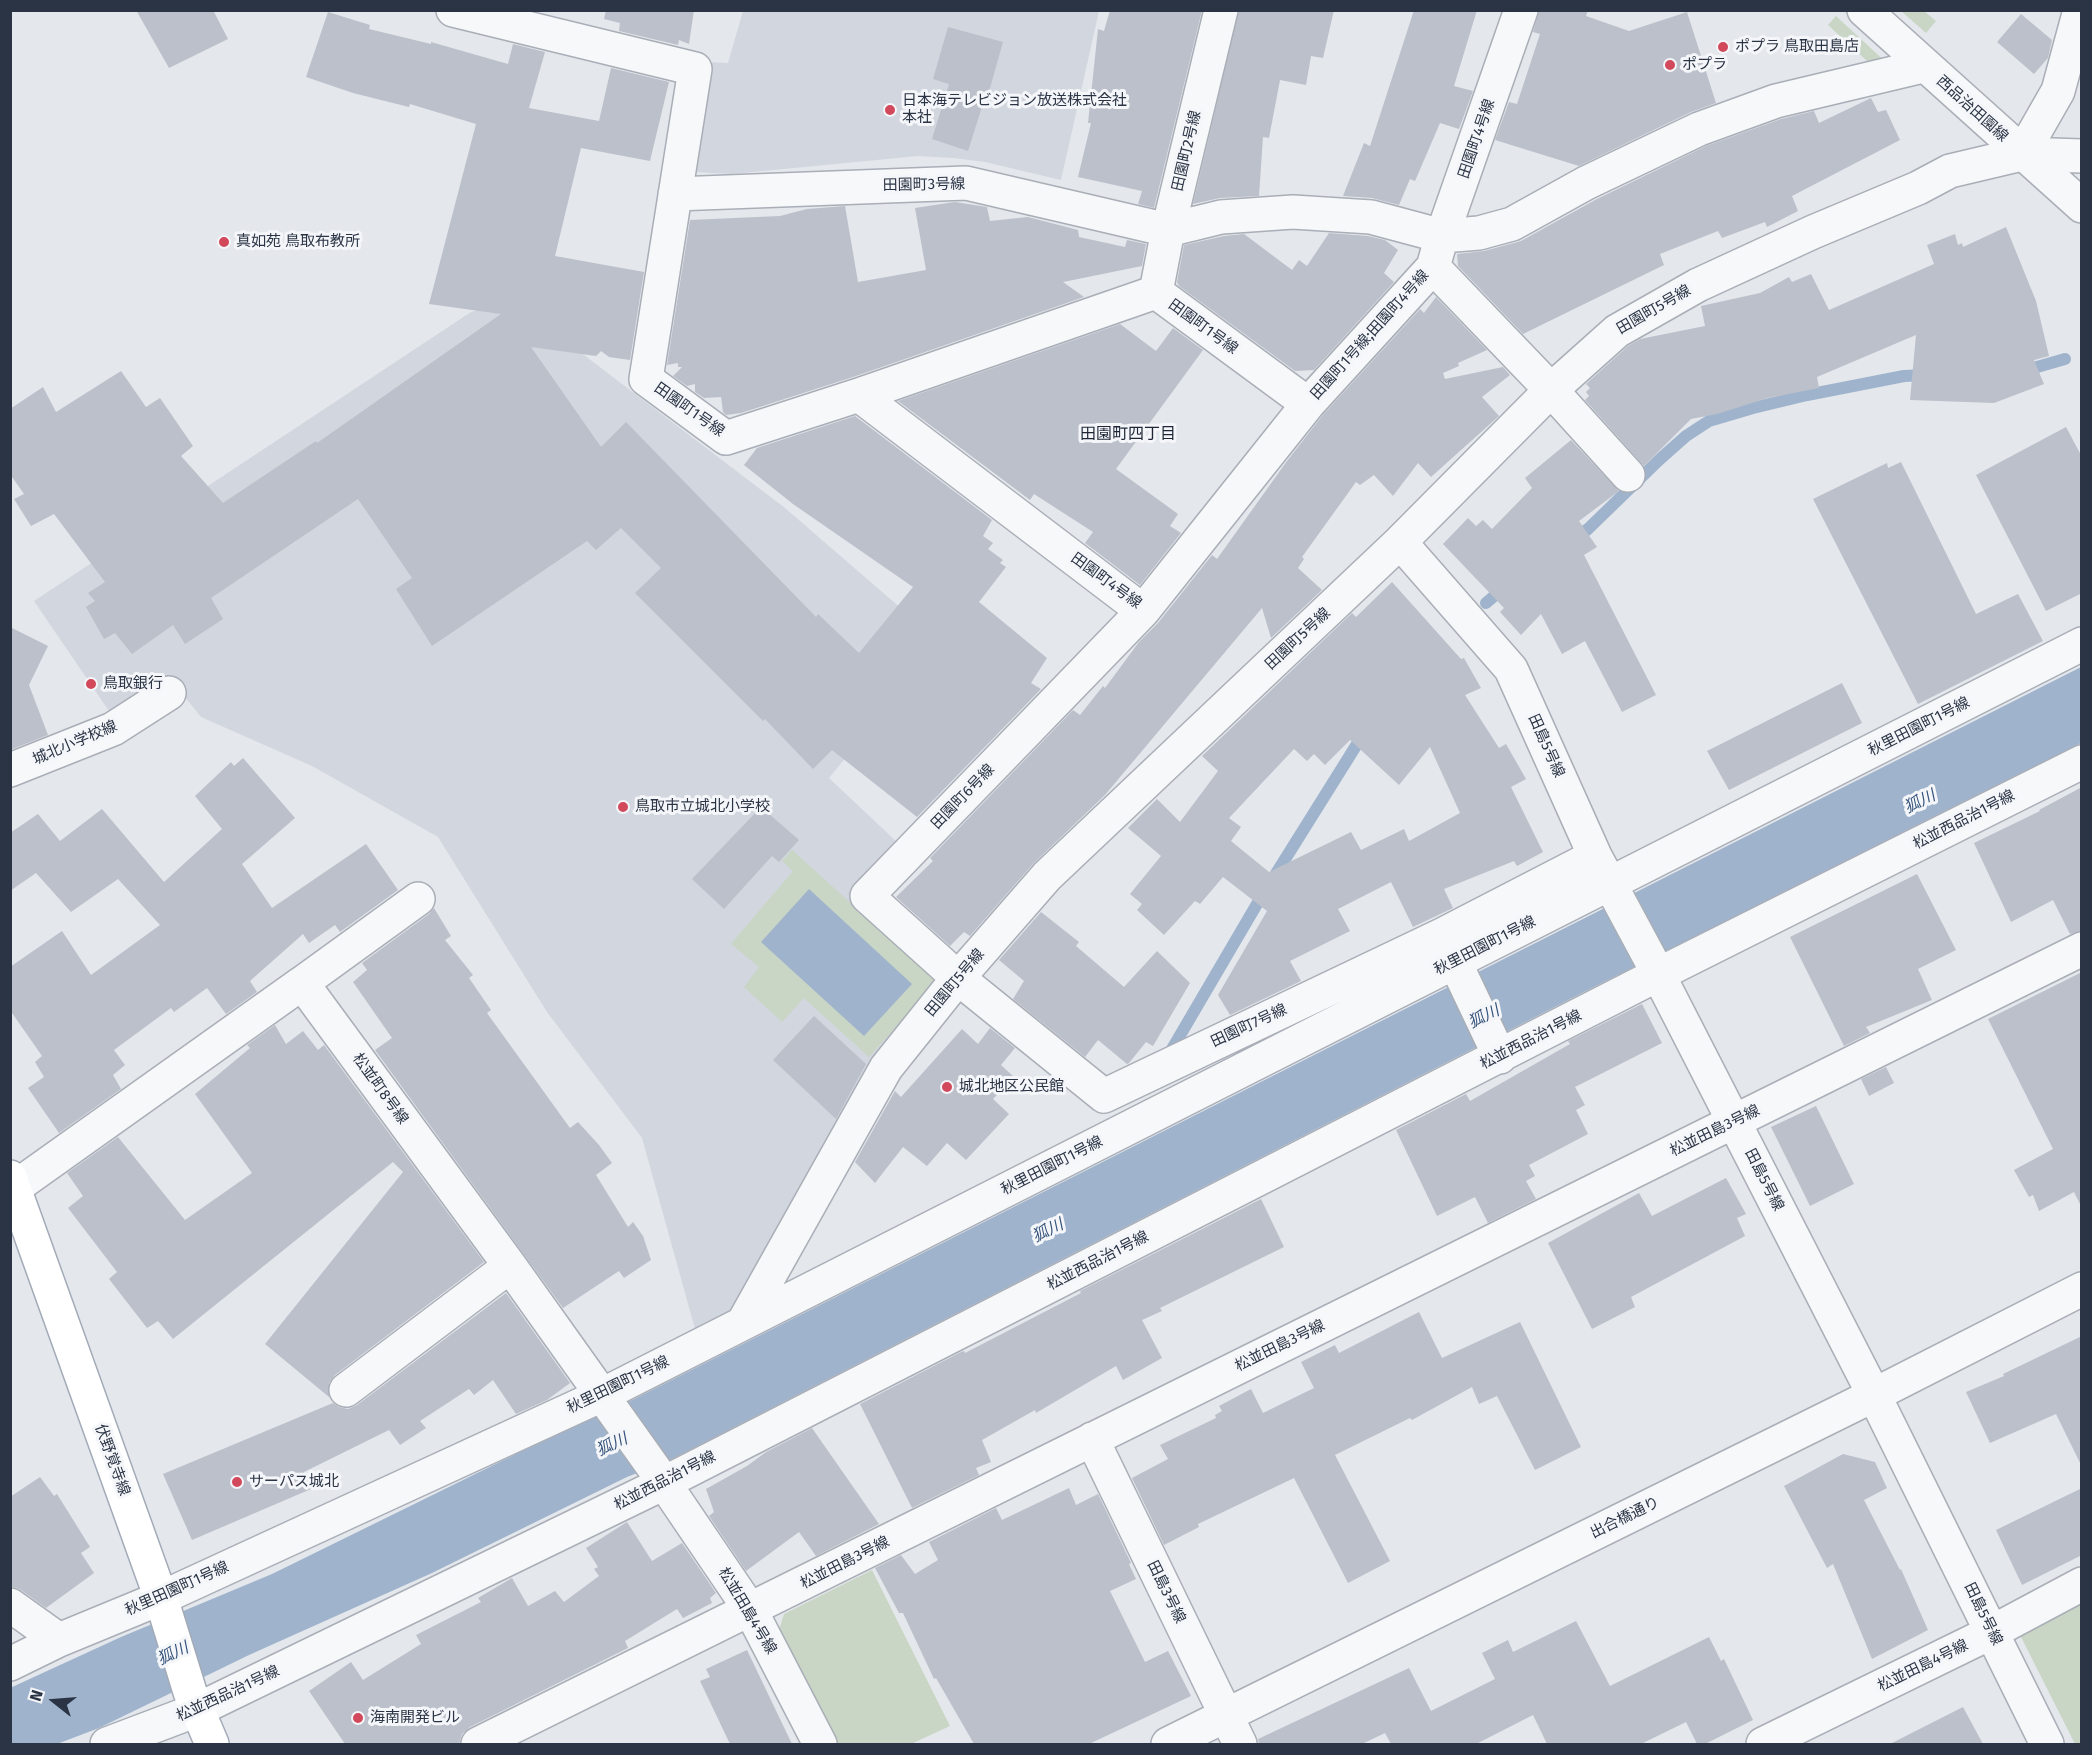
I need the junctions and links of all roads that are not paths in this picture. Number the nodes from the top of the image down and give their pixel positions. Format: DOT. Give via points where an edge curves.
graph roads {
  1 [pos="453,10"];
  2 [pos="1221,10"];
  3 [pos="1521,10"];
  4 [pos="1864,10"];
  5 [pos="2080,10"];
  6 [pos="1923,66"];
  7 [pos="2022,154"];
  8 [pos="2082,156"];
  9 [pos="675,194"];
  10 [pos="2082,206"];
  11 [pos="1168,230"];
  12 [pos="1442,236"];
  13 [pos="1433,267"];
  14 [pos="1156,292"];
  15 [pos="1551,390"];
  16 [pos="859,395"];
  17 [pos="1308,404"];
  18 [pos="1628,475"];
  19 [pos="1400,542"];
  20 [pos="1143,611"];
  21 [pos="2082,644"];
  22 [pos="169,693"];
  23 [pos="2082,762"];
  24 [pos="10,770"];
  25 [pos="1606,878"];
  26 [pos="418,899"];
  27 [pos="2082,949"];
  28 [pos="1452,957"];
  29 [pos="1655,970"];
  30 [pos="958,978"];
  31 [pos="302,983"];
  32 [pos="1495,1048"];
  33 [pos="1734,1122"];
  34 [pos="12,1183"];
  35 [pos="510,1266"];
  36 [pos="2082,1290"];
  37 [pos="743,1323"];
  38 [pos="346,1390"];
  39 [pos="1874,1395"];
  40 [pos="605,1398"];
  41 [pos="1092,1439"];
  42 [pos="660,1477"];
  43 [pos="2082,1584"];
  44 [pos="162,1603"];
  45 [pos="10,1605"];
  46 [pos="750,1611"];
  47 [pos="1992,1632"];
  48 [pos="59,1640"];
  49 [pos="10,1664"];
  50 [pos="193,1701"];
  51 [pos="1225,1715"];
  52 [pos="107,1744"];
  53 [pos="212,1744"];
  54 [pos="478,1744"];
  55 [pos="820,1744"];
  56 [pos="1168,1744"];
  57 [pos="1240,1744"];
  58 [pos="1763,1744"];
  59 [pos="2047,1744"];
  1 -- 9 [label="street, 田園町1号線" via="695,69"];
  2 -- 11 [label="street, 田園町2号線"];
  3 -- 12 [label="street, 田園町4号線"];
  4 -- 6 [label="street, 西品治田園線"];
  5 -- 7 [label="street" via="2058,91"];
  6 -- 7 [label="street, 西品治田園線"];
  6 -- 12 [label="street" via="1776,101 1689,134 1586,183 1512,224 1479,233"];
  7 -- 8 [label="street, 田園町5号線"];
  7 -- 10 [label="street, 西品治田園線"];
  7 -- 15 [label="street, 田園町5号線" via="1950,171 1698,285 1617,331"];
  9 -- 11 [label="street, 田園町3号線" via="966,183"];
  9 -- 16 [label="street, 田園町1号線" via="646,379 726,438"];
  11 -- 12 [label="street" via="1221,217 1293,212 1371,217"];
  11 -- 14 [label="street, 田園町2号線"];
  12 -- 13 [label="street, 田園町4号線"];
  13 -- 15 [label="street"];
  13 -- 17 [label="street, 田園町1号線;田園町4号線"];
  14 -- 16 [label="street, 田園町1号線"];
  14 -- 17 [label="street, 田園町1号線"];
  15 -- 18 [label="street"];
  15 -- 19 [label="street, 田園町5号線"];
  16 -- 20 [label="street, 田園町4号線"];
  17 -- 20 [label="street, 田園町4号線"];
  19 -- 25 [label="street, 田島5号線" via="1511,669"];
  19 -- 30 [label="street, 田園町5号線" via="1047,876"];
  20 -- 30 [label="street, 田園町6号線" via="867,896"];
  21 -- 25 [label="street, 秋里田園町1号線"];
  22 -- 24 [label="street, 城北小学校線" via="113,729"];
  23 -- 29 [label="street, 松並西品治1号線"];
  25 -- 28 [label="street, 秋里田園町1号線"];
  25 -- 29 [label="street, 田島5号線"];
  26 -- 31 [label="street"];
  27 -- 33 [label="street, 松並田島3号線"];
  28 -- 30 [label="street, 田園町7号線" via="1104,1096"];
  28 -- 32 [label="street"];
  28 -- 37 [label="street, 秋里田園町1号線"];
  29 -- 32 [label="street, 松並西品治1号線"];
  29 -- 33 [label="street, 田島5号線"];
  30 -- 37 [label="street, 田園町5号線" via="886,1068"];
  31 -- 34 [label="street"];
  31 -- 35 [label="street, 松並町8号線"];
  32 -- 42 [label="street, 松並西品治1号線"];
  33 -- 39 [label="street, 田島5号線"];
  33 -- 41 [label="street, 松並田島3号線"];
  34 -- 44 [label="main road, 伏野覚寺線"];
  35 -- 38 [label="street"];
  35 -- 40 [label="street, 松並町8号線"];
  36 -- 39 [label="street, 出合橋通り"];
  37 -- 40 [label="street, 秋里田園町1号線"];
  39 -- 47 [label="street, 田島5号線"];
  39 -- 51 [label="street, 出合橋通り"];
  40 -- 42 [label="street, 松並町8号線"];
  40 -- 44 [label="street, 秋里田園町1号線"];
  41 -- 46 [label="street, 松並田島3号線"];
  41 -- 51 [label="street, 田島3号線"];
  42 -- 46 [label="street, 松並田島4号線"];
  42 -- 50 [label="street, 松並西品治1号線"];
  43 -- 47 [label="street, 松並田島4号線"];
  44 -- 48 [label="street, 秋里田園町1号線"];
  44 -- 50 [label="main road, 伏野覚寺線"];
  45 -- 48 [label="street"];
  46 -- 54 [label="street, 松並田島3号線"];
  46 -- 55 [label="street, 松並田島4号線"];
  47 -- 58 [label="street, 松並田島4号線"];
  47 -- 59 [label="street, 田島5号線"];
  48 -- 49 [label="street, 秋里田園町1号線"];
  50 -- 52 [label="street, 松並西品治1号線"];
  50 -- 53 [label="main road, 伏野覚寺線"];
  51 -- 56 [label="street, 出合橋通り"];
  51 -- 57 [label="street, 田島3号線"];
}
